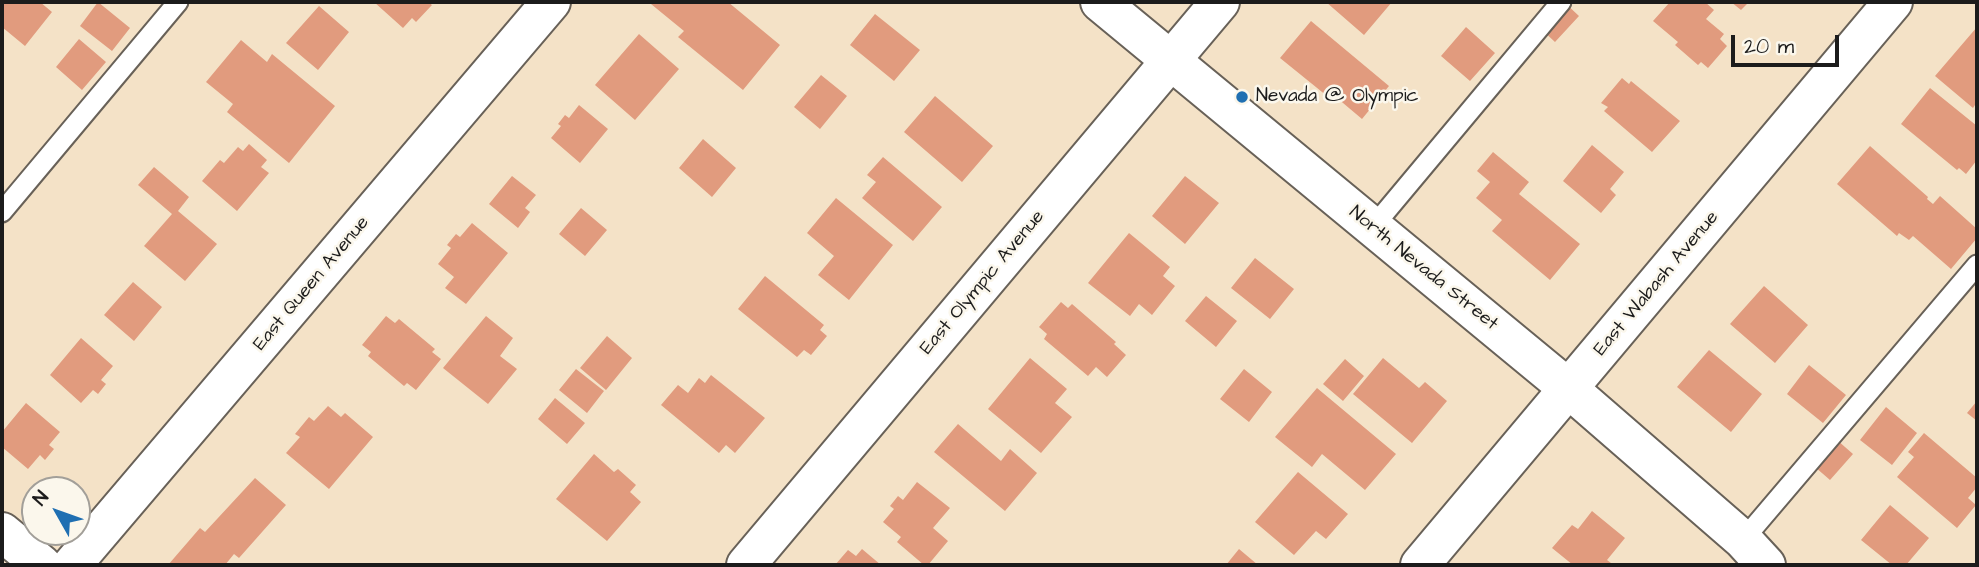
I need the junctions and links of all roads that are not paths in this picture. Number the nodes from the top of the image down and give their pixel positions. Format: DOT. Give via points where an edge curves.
graph roads {
  1 [pos="178,2"];
  2 [pos="551,2"];
  3 [pos="1100,2"];
  4 [pos="1220,2"];
  5 [pos="1560,2"];
  6 [pos="1894,2"];
  7 [pos="1171,59"];
  8 [pos="2,212"];
  9 [pos="1372,228"];
  10 [pos="1977,265"];
  11 [pos="1569,388"];
  12 [pos="2,532"];
  13 [pos="1754,553"];
  14 [pos="42,565"];
  15 [pos="72,565"];
  16 [pos="746,565"];
  17 [pos="1420,565"];
  18 [pos="1782,565"];
  1 -- 8 [label="lane"];
  2 -- 15 [label="street, East Queen Avenue"];
  3 -- 7 [label="street, North Nevada Street"];
  4 -- 7 [label="street, East Olympic Avenue"];
  5 -- 9 [label="lane"];
  6 -- 11 [label="street, East Wabash Avenue"];
  7 -- 9 [label="street, North Nevada Street"];
  7 -- 16 [label="street, East Olympic Avenue"];
  9 -- 11 [label="street, North Nevada Street"];
  10 -- 13 [label="lane"];
  11 -- 13 [label="street, North Nevada Street"];
  11 -- 17 [label="street, East Wabash Avenue"];
  12 -- 14 [label="street"];
  13 -- 18 [label="street, North Nevada Street"];
}
